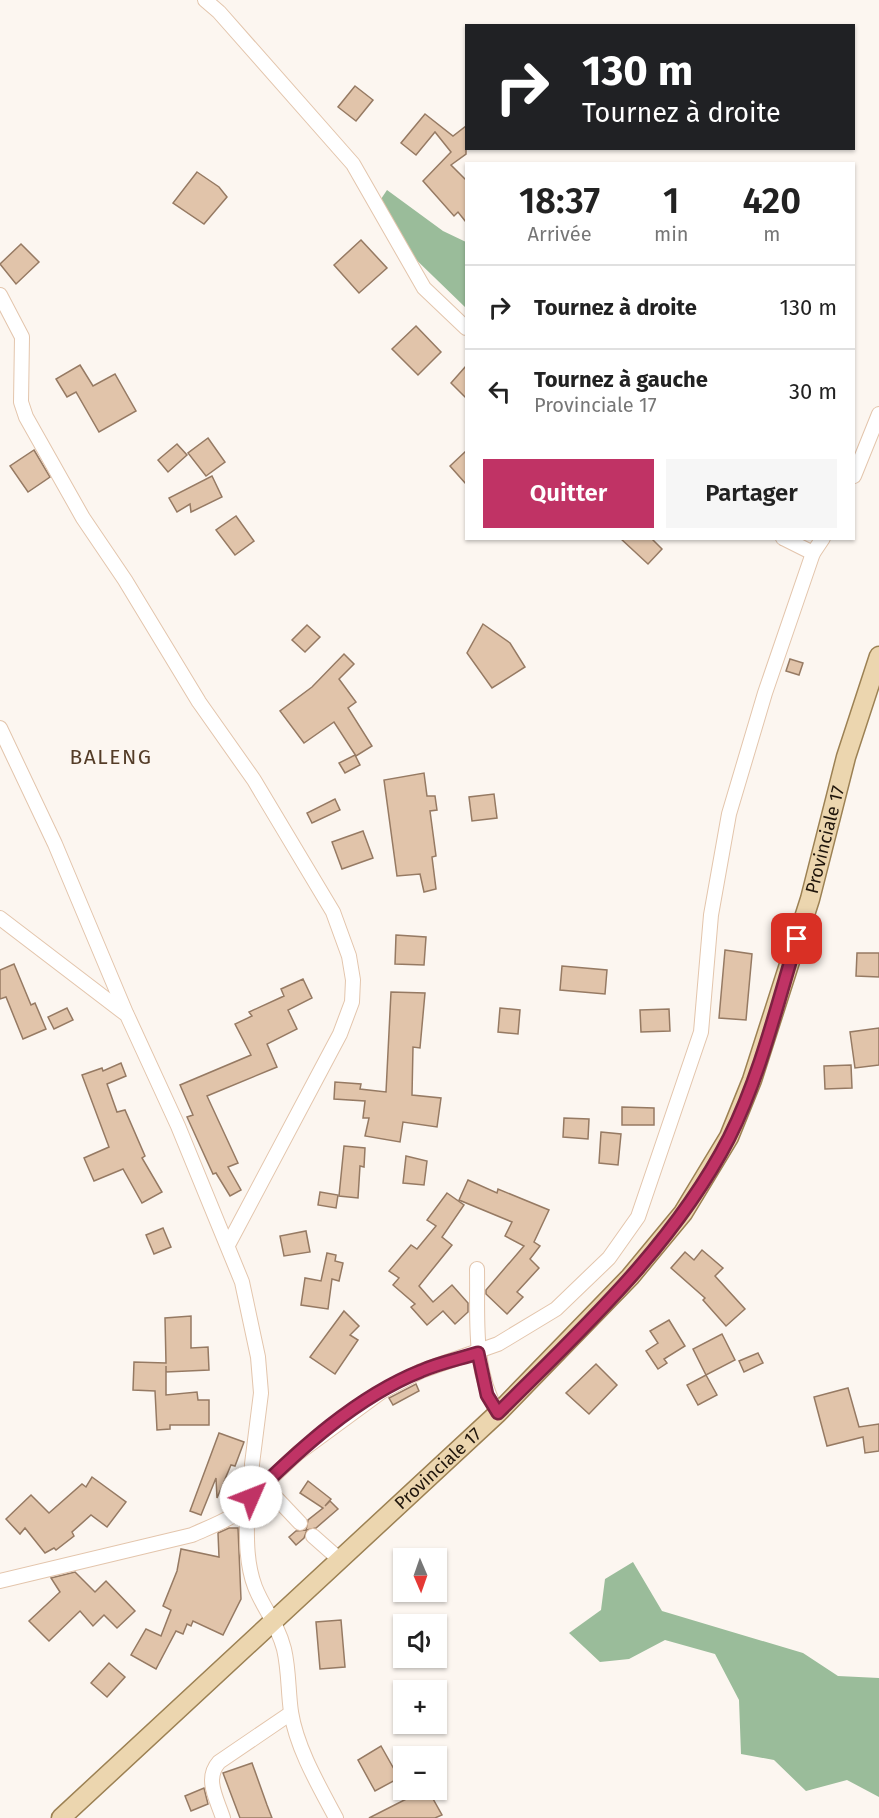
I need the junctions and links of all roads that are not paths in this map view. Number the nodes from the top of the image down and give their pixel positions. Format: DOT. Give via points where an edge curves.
graph roads {
  1 [pos="205,0"];
  2 [pos="0,295"];
  3 [pos="465,327"];
  4 [pos="879,414"];
  5 [pos="855,474"];
  6 [pos="787,540"];
  7 [pos="822,540"];
  8 [pos="813,553"];
  9 [pos="879,656"];
  10 [pos="0,728"];
  11 [pos="0,918"];
  12 [pos="127,1014"];
  13 [pos="228,1245"];
  14 [pos="477,1269"];
  15 [pos="478,1353"];
  16 [pos="498,1413"];
  17 [pos="264,1485"];
  18 [pos="249,1501"];
  19 [pos="300,1523"];
  20 [pos="313,1536"];
  21 [pos="339,1560"];
  22 [pos="0,1581"];
  23 [pos="275,1620"];
  24 [pos="291,1713"];
  25 [pos="61,1818"];
  26 [pos="223,1818"];
  27 [pos="336,1818"];
  1 -- 3 [label="street" via="353,164 424,288"];
  2 -- 13 [label="street" via="22,337 21,402 26,417 83,518 297,851 333,912 349,956 352,1002 340,1034"];
  4 -- 5 [label="street"];
  6 -- 8 [label="street"];
  7 -- 8 [label="street"];
  8 -- 15 [label="street" via="729,814 711,915 701,1032 638,1217 609,1258 556,1309"];
  9 -- 16 [label="main road, Provinciale 17" via="846,757 810,899 776,1009 729,1137 669,1232"];
  10 -- 12 [label="street" via="55,844"];
  11 -- 12 [label="street"];
  12 -- 13 [label="street"];
  13 -- 18 [label="street" via="242,1282 260,1374"];
  14 -- 15 [label="street"];
  15 -- 16 [label="street" via="487,1395"];
  15 -- 17 [label="street" via="421,1371 381,1392 330,1427"];
  16 -- 21 [label="main road, Provinciale 17"];
  17 -- 18 [label="street"];
  17 -- 19 [label="street"];
  18 -- 22 [label="street" via="221,1522 192,1535"];
  18 -- 23 [label="street" via="251,1573 261,1602"];
  20 -- 21 [label="street"];
  21 -- 23 [label="main road, Provinciale 17"];
  23 -- 24 [label="street" via="289,1677"];
  23 -- 25 [label="main road, Provinciale 17"];
  24 -- 26 [label="street" via="212,1770 211,1780"];
  24 -- 27 [label="street" via="300,1744"];
}
